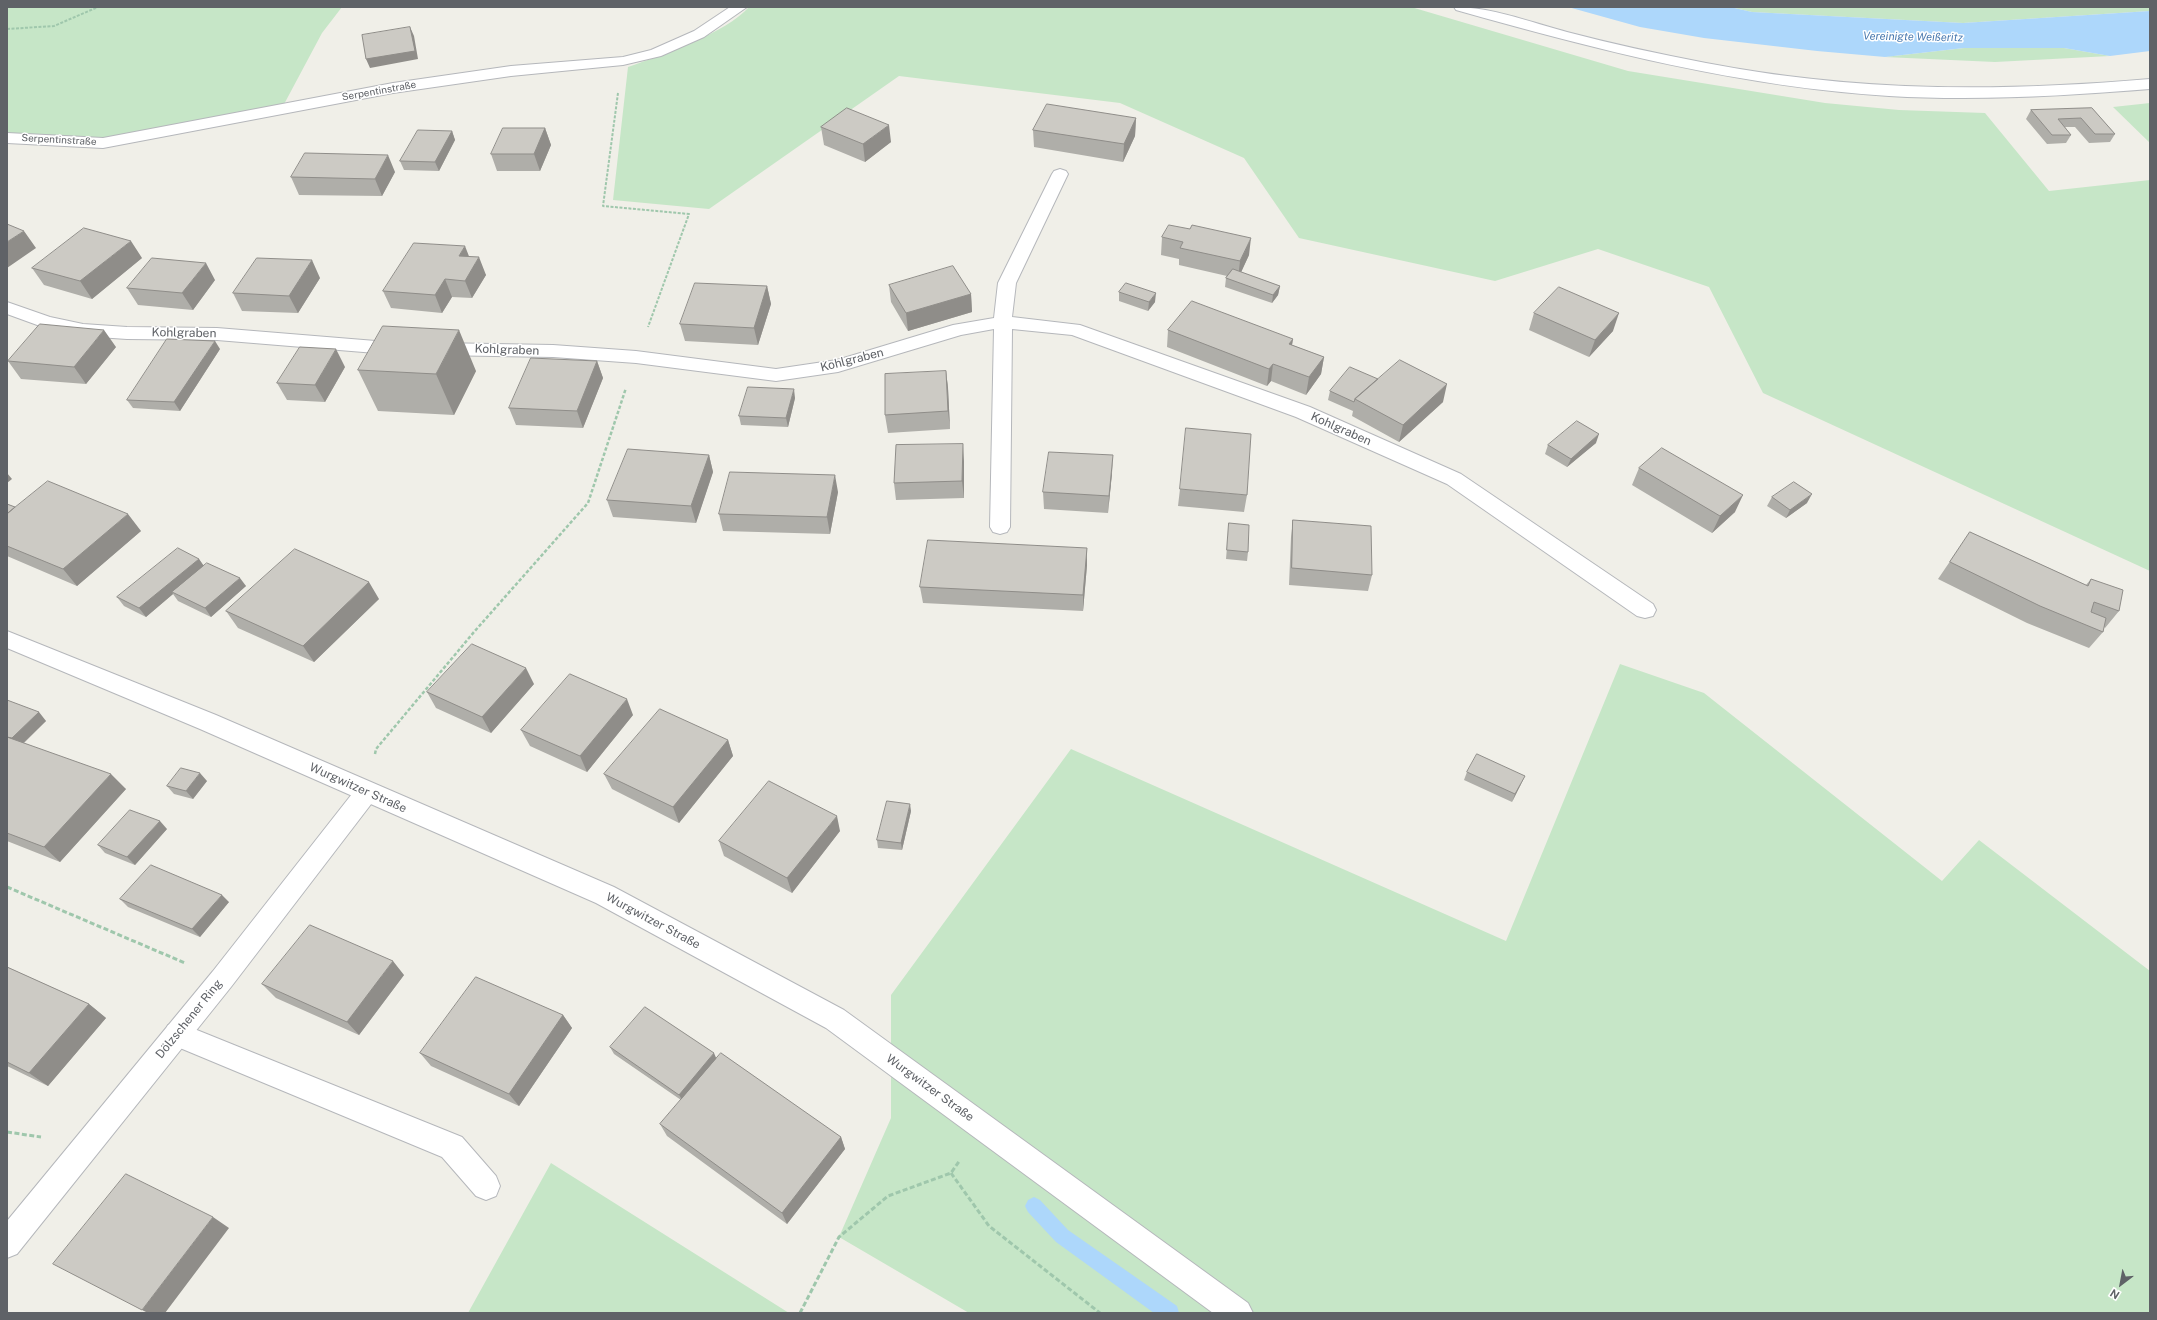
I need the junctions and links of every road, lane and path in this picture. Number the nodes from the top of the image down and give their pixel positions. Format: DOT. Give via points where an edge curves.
graph roads {
  1 [pos="98,7"];
  2 [pos="740,7"];
  3 [pos="1462,7"];
  4 [pos="7,29"];
  5 [pos="623,60"];
  6 [pos="2150,84"];
  7 [pos="7,138"];
  8 [pos="1060,174"];
  9 [pos="7,308"];
  10 [pos="1003,322"];
  11 [pos="636,357"];
  12 [pos="1000,527"];
  13 [pos="1645,610"];
  14 [pos="7,639"];
  15 [pos="376,749"];
  16 [pos="367,792"];
  17 [pos="7,887"];
  18 [pos="222,979"];
  19 [pos="177,1034"];
  20 [pos="486,1186"];
  21 [pos="7,1244"];
  22 [pos="800,1313"];
  23 [pos="1100,1313"];
  24 [pos="1238,1313"];
  1 -- 4 [label="path" via="54,26"];
  2 -- 5 [label="street, Serpentinstraße" via="699,34 656,53"];
  3 -- 6 [label="street" via="1629,52 1741,74 1807,82 1887,90 2018,93"];
  5 -- 7 [label="street, Serpentinstraße" via="511,71 393,88 103,143"];
  5 -- 11 [label="path" via="603,206 689,214"];
  8 -- 10 [label="street" via="1007,283"];
  9 -- 11 [label="street, Kohlgraben" via="46,322 83,330 217,334 395,349 492,348"];
  10 -- 11 [label="street, Kohlgraben" via="959,329 838,366 776,375"];
  10 -- 12 [label="street"];
  10 -- 13 [label="street, Kohlgraben" via="1074,329 1303,412 1454,479"];
  11 -- 15 [label="path" via="588,503 474,632"];
  14 -- 16 [label="street, Wurgwitzer Straße" via="208,722"];
  16 -- 18 [label="street, Dölzschener Ring"];
  16 -- 24 [label="street, Wurgwitzer Straße" via="605,895 835,1019"];
  17 -- 18 [label="path"];
  18 -- 19 [label="street, Dölzschener Ring"];
  19 -- 20 [label="street" via="452,1147"];
  19 -- 21 [label="street, Dölzschener Ring"];
  22 -- 23 [label="path" via="839,1237 888,1196 951,1173 989,1226"];
}
